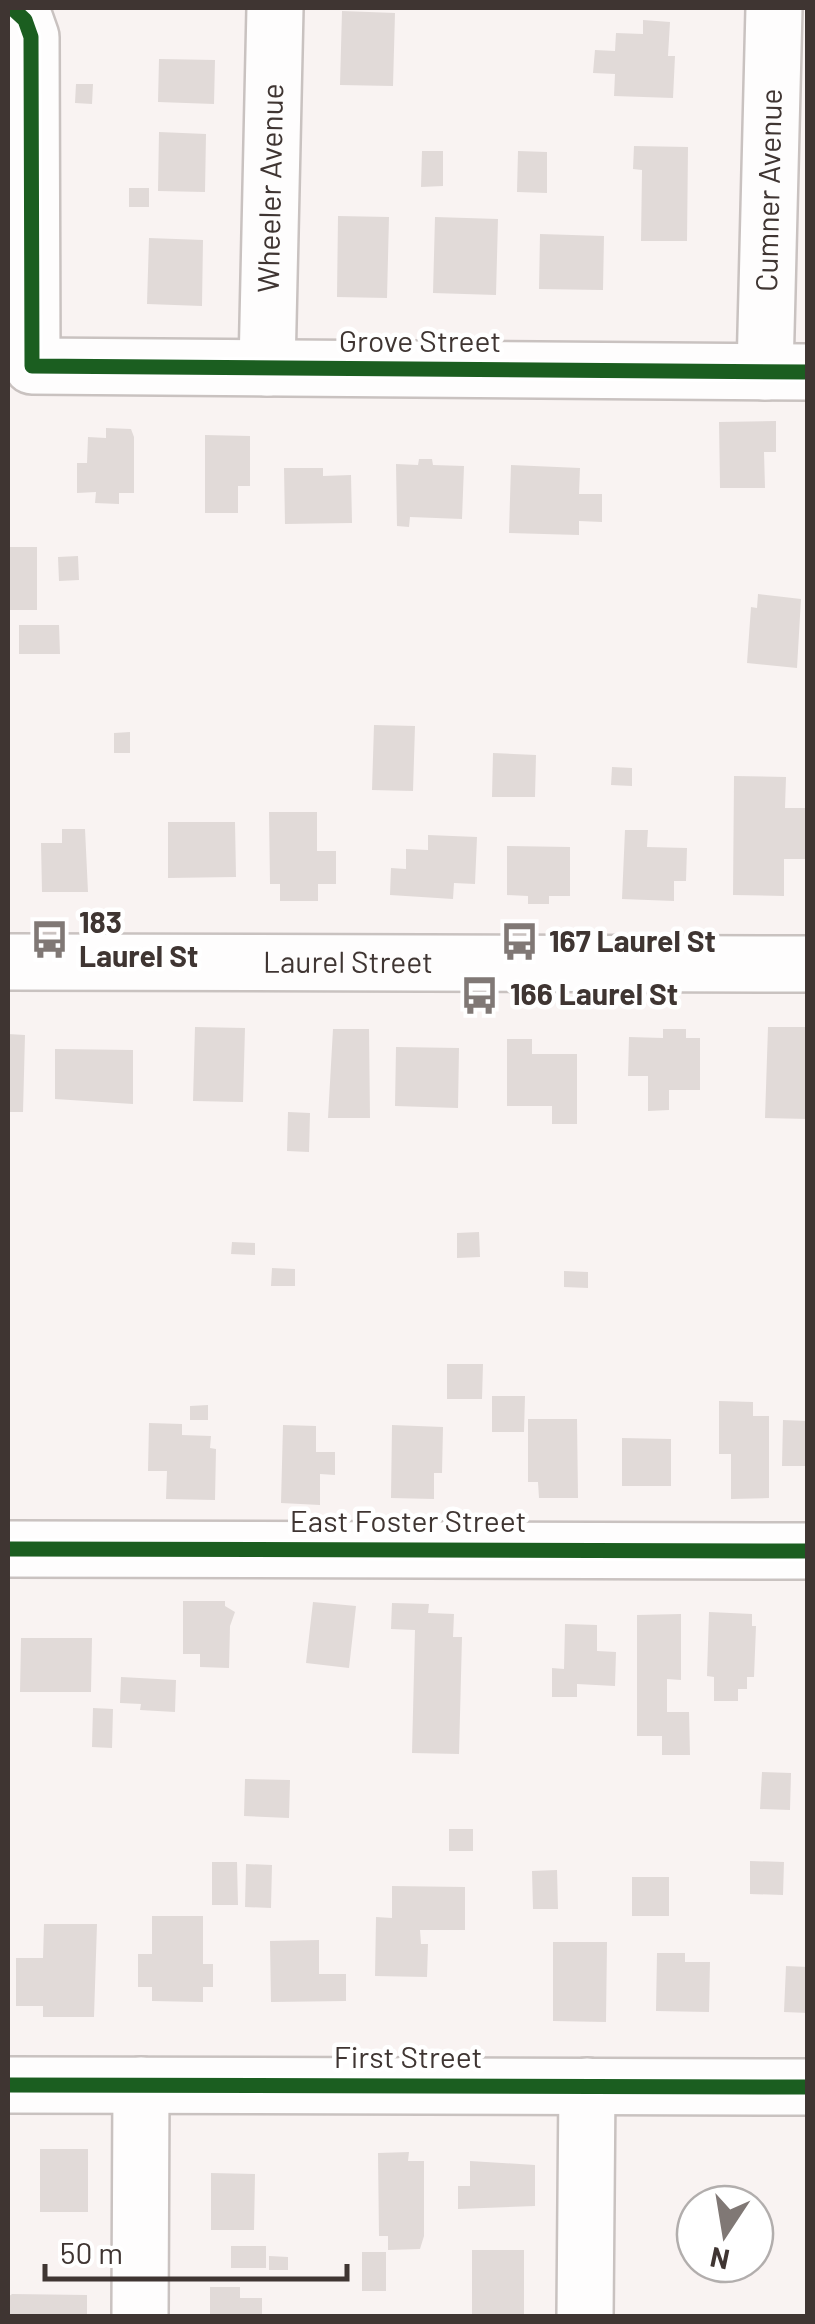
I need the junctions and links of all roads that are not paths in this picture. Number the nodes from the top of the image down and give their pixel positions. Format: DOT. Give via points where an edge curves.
graph roads {
  1 [pos="12,8"];
  2 [pos="274,8"];
  3 [pos="774,8"];
  4 [pos="267,368"];
  5 [pos="786,372"];
  6 [pos="8,962"];
  7 [pos="808,964"];
  8 [pos="8,1549"];
  9 [pos="808,1550"];
  10 [pos="8,2084"];
  11 [pos="141,2085"];
  12 [pos="587,2086"];
  13 [pos="808,2088"];
  14 [pos="140,2316"];
  15 [pos="585,2316"];
  1 -- 4 [label="street, Grove Street" via="31,37 32,366"];
  2 -- 4 [label="street, Wheeler Avenue"];
  3 -- 5 [label="street, Cumner Avenue"];
  4 -- 5 [label="street, Grove Street"];
  6 -- 7 [label="street, Laurel Street"];
  8 -- 9 [label="street, East Foster Street"];
  10 -- 11 [label="street, First Street"];
  11 -- 12 [label="street, First Street"];
  11 -- 14 [label="street"];
  12 -- 13 [label="street, First Street"];
  12 -- 15 [label="street"];
}
